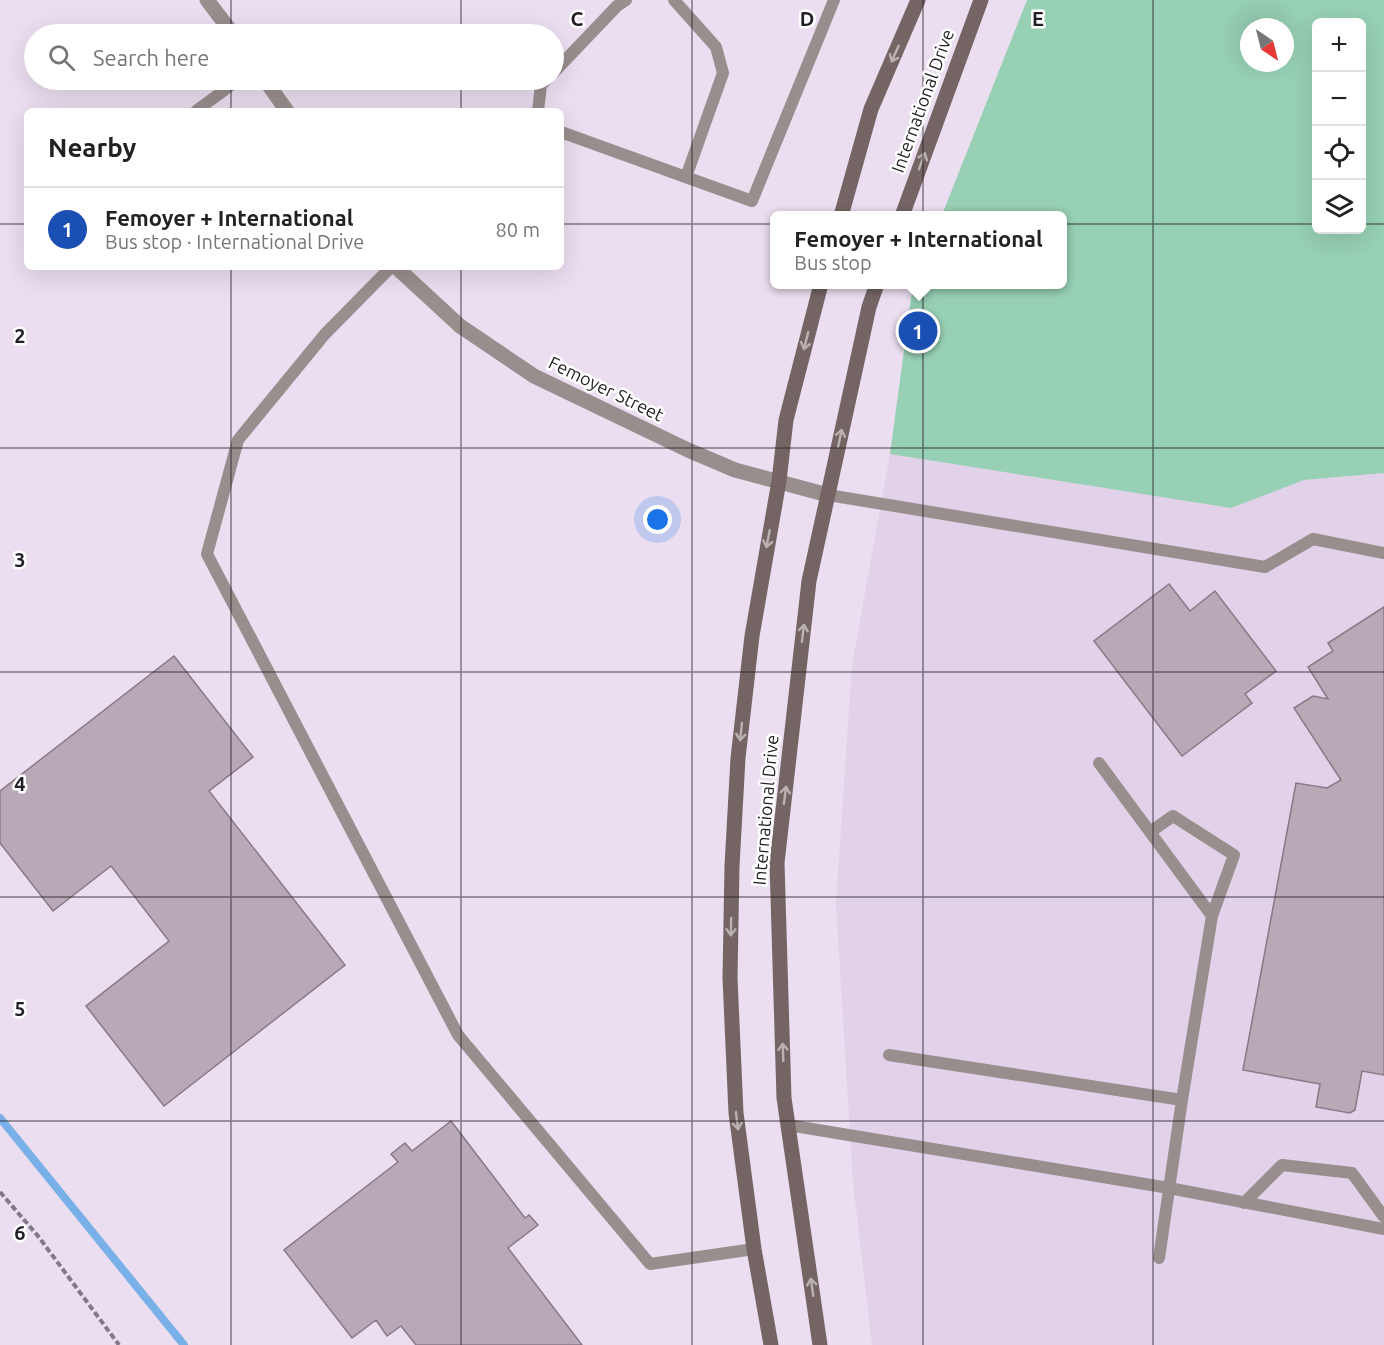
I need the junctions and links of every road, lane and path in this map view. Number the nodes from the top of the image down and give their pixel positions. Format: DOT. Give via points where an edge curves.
graph roads {
  1 [pos="207,0"];
  2 [pos="626,0"];
  3 [pos="674,0"];
  4 [pos="834,0"];
  5 [pos="918,0"];
  6 [pos="981,0"];
  7 [pos="225,24"];
  8 [pos="564,62"];
  9 [pos="224,90"];
  10 [pos="273,90"];
  11 [pos="540,90"];
  12 [pos="200,108"];
  13 [pos="285,108"];
  14 [pos="538,108"];
  15 [pos="564,133"];
  16 [pos="686,177"];
  17 [pos="842,211"];
  18 [pos="904,211"];
  19 [pos="388,270"];
  20 [pos="399,270"];
  21 [pos="820,289"];
  22 [pos="875,289"];
  23 [pos="779,481"];
  24 [pos="828,495"];
  25 [pos="1384,553"];
  26 [pos="1099,763"];
  27 [pos="1150,832"];
  28 [pos="1212,916"];
  29 [pos="889,1055"];
  30 [pos="1182,1100"];
  31 [pos="788,1125"];
  32 [pos="1169,1188"];
  33 [pos="0,1192"];
  34 [pos="1244,1203"];
  35 [pos="1384,1217"];
  36 [pos="1384,1229"];
  37 [pos="754,1249"];
  38 [pos="1159,1258"];
  39 [pos="119,1345"];
  40 [pos="771,1345"];
  41 [pos="820,1345"];
  1 -- 7 [label="street"];
  2 -- 8 [label="lane"];
  3 -- 16 [label="lane" via="716,47 723,73"];
  4 -- 16 [label="lane" via="752,201"];
  5 -- 17 [label="main road, one-way" via="871,109"];
  18 -- 6 [label="main road, International Drive, one-way"];
  9 -- 12 [label="lane"];
  10 -- 13 [label="street"];
  11 -- 14 [label="lane"];
  15 -- 16 [label="lane"];
  19 -- 37 [label="lane" via="325,334 238,440 207,554 458,1035 650,1264"];
  20 -- 23 [label="street, Femoyer Street" via="460,326 534,376 688,450 735,470"];
  21 -- 23 [label="main road, International Drive, one-way" via="786,420"];
  24 -- 22 [label="main road, International Drive, one-way" via="868,307"];
  23 -- 24 [label="street, Femoyer Street"];
  23 -- 37 [label="main road, International Drive, one-way" via="752,636 738,758 732,866 733,1070"];
  24 -- 25 [label="lane" via="1265,567 1313,539"];
  31 -- 24 [label="main road, International Drive, one-way" via="777,863 809,581"];
  26 -- 27 [label="lane"];
  27 -- 28 [label="lane"];
  27 -- 28 [label="lane" via="1173,816 1234,855"];
  28 -- 30 [label="lane"];
  29 -- 30 [label="lane"];
  30 -- 32 [label="lane"];
  31 -- 32 [label="lane"];
  41 -- 31 [label="main road, International Drive, one-way"];
  32 -- 34 [label="lane"];
  32 -- 38 [label="lane"];
  33 -- 39 [label="path"];
  34 -- 35 [label="lane" via="1282,1165 1352,1173"];
  34 -- 36 [label="lane"];
  37 -- 40 [label="main road, International Drive"];
}
